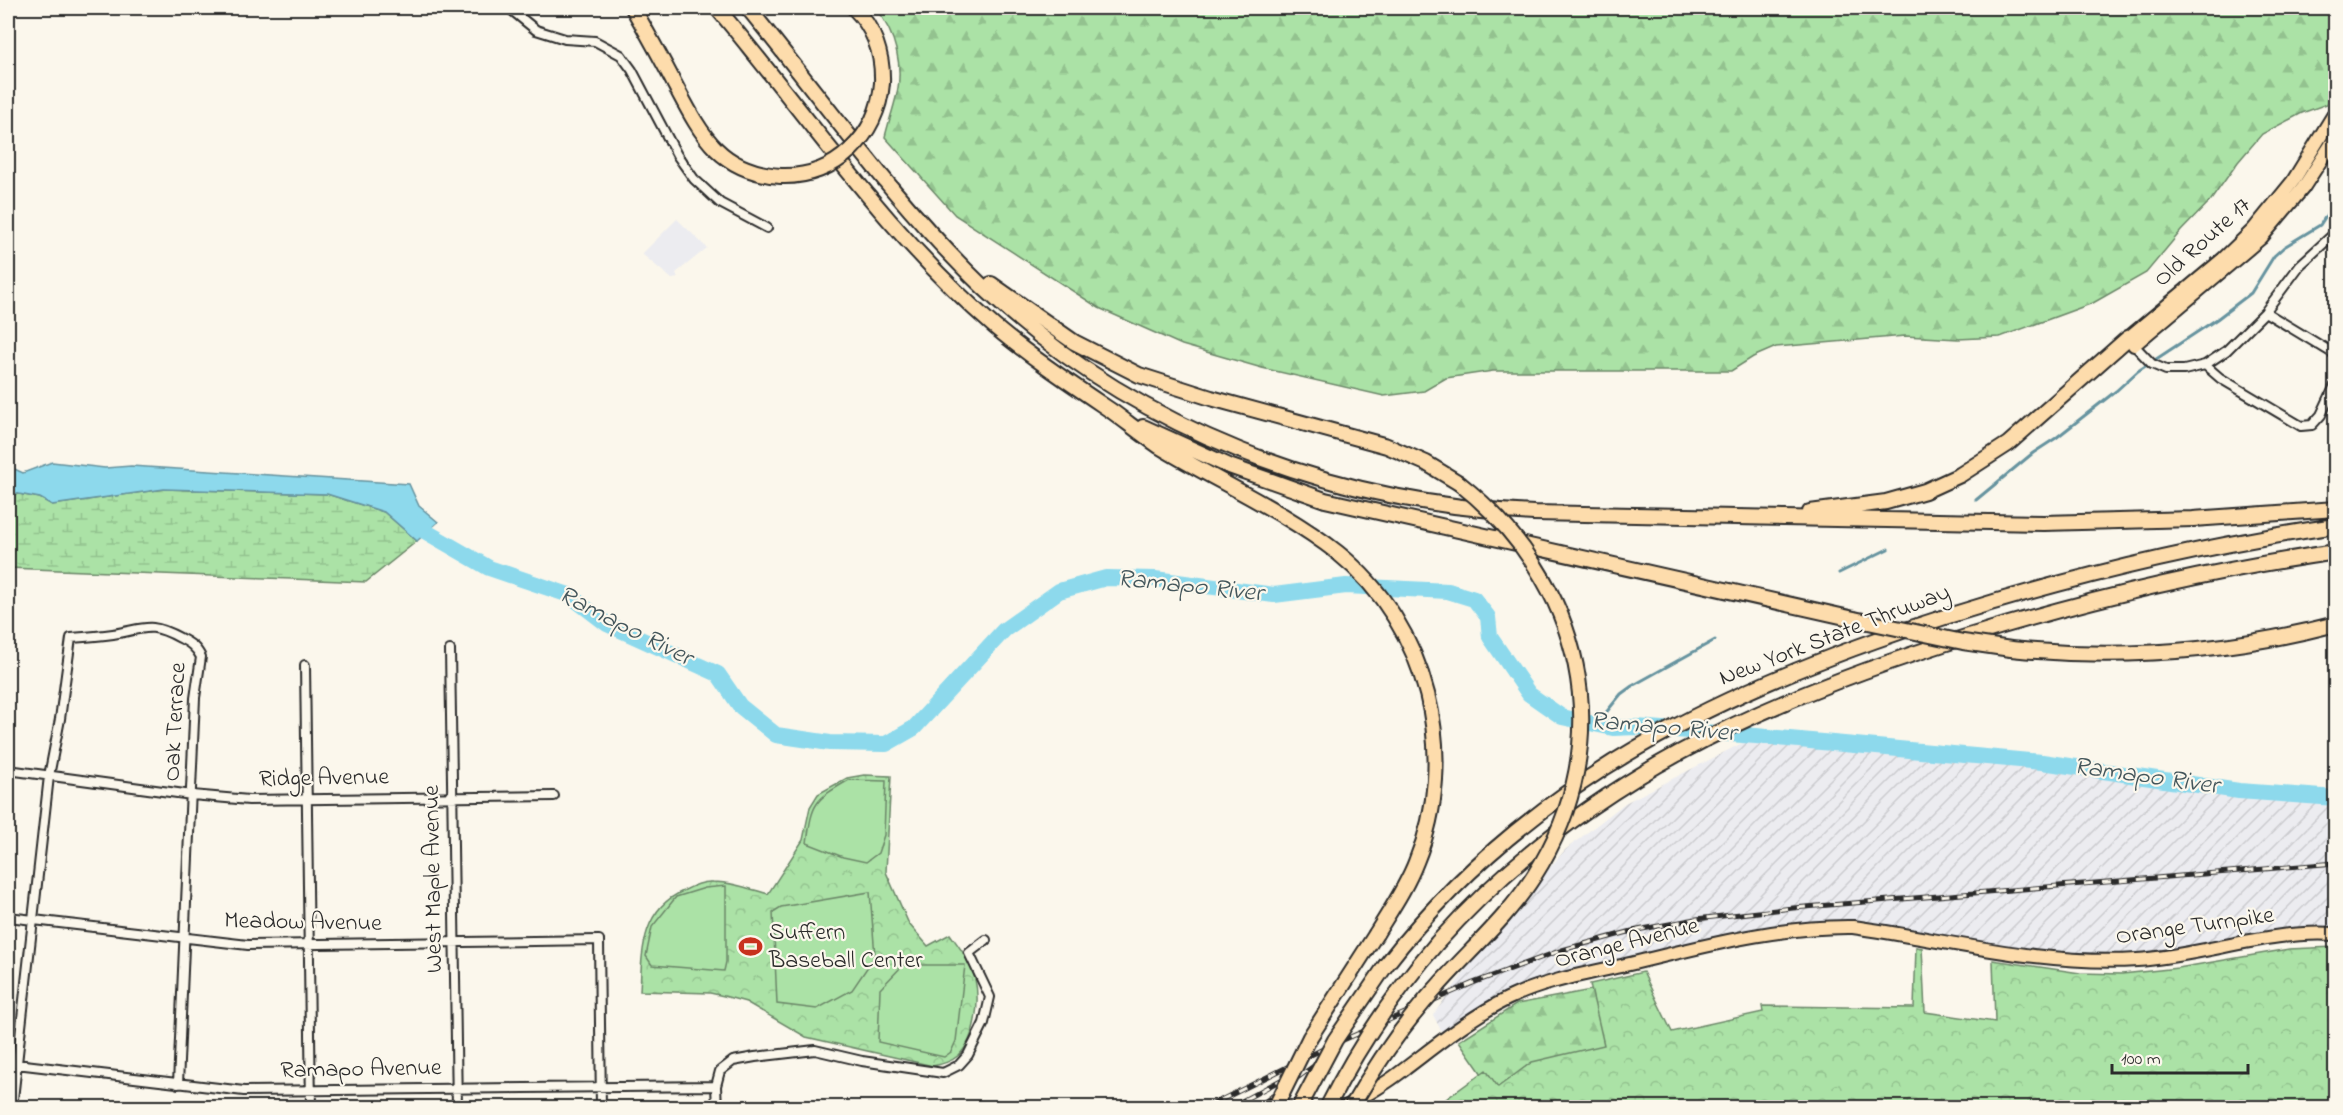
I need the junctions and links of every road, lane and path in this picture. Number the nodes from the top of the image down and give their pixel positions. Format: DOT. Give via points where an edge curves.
graph roads {
  1 [pos="509,8"];
  2 [pos="633,8"];
  3 [pos="717,8"];
  4 [pos="748,8"];
  5 [pos="854,8"];
  6 [pos="2336,111"];
  7 [pos="2336,137"];
  8 [pos="767,228"];
  9 [pos="2336,232"];
  10 [pos="934,235"];
  11 [pos="2265,312"];
  12 [pos="2131,341"];
  13 [pos="2336,355"];
  14 [pos="2205,365"];
  15 [pos="2336,382"];
  16 [pos="1116,415"];
  17 [pos="2336,509"];
  18 [pos="1703,517"];
  19 [pos="2336,526"];
  20 [pos="2336,552"];
  21 [pos="2336,624"];
  22 [pos="450,650"];
  23 [pos="305,665"];
  24 [pos="8,770"];
  25 [pos="49,776"];
  26 [pos="192,795"];
  27 [pos="452,796"];
  28 [pos="554,796"];
  29 [pos="307,799"];
  30 [pos="8,917"];
  31 [pos="32,920"];
  32 [pos="2336,934"];
  33 [pos="184,939"];
  34 [pos="986,940"];
  35 [pos="454,943"];
  36 [pos="1953,943"];
  37 [pos="309,945"];
  38 [pos="8,1064"];
  39 [pos="17,1065"];
  40 [pos="178,1084"];
  41 [pos="601,1086"];
  42 [pos="716,1086"];
  43 [pos="457,1089"];
  44 [pos="310,1090"];
  45 [pos="12,1107"];
  46 [pos="311,1107"];
  47 [pos="457,1107"];
  48 [pos="601,1107"];
  49 [pos="717,1107"];
  50 [pos="1275,1107"];
  51 [pos="1299,1107"];
  52 [pos="1327,1107"];
  53 [pos="1344,1107"];
  54 [pos="1351,1107"];
  1 -- 8 [label="street" via="546,34 595,41 621,55 694,179 720,203"];
  2 -- 5 [label="highway, bridge" via="711,146 742,168 781,176 802,175 833,164 853,148 876,114 882,83 881,61 876,43"];
  3 -- 16 [label="highway" via="869,197 944,279 998,329"];
  4 -- 10 [label="highway"];
  6 -- 12 [label="main road, Old Route 17" via="2293,181 2253,230"];
  7 -- 12 [label="main road, Old Route 17" via="2303,188 2260,238"];
  9 -- 11 [label="street" via="2300,265"];
  10 -- 18 [label="highway" via="1012,313 1089,371 1176,421 1268,461 1362,490 1437,505 1518,512"];
  10 -- 54 [label="highway, bridge" via="1030,313 1117,365 1187,392 1387,446 1459,483 1514,535 1558,607 1570,641 1580,694 1581,728 1577,762 1557,831 1534,876 1405,1025"];
  11 -- 13 [label="street"];
  11 -- 14 [label="street" via="2226,351"];
  12 -- 14 [label="street" via="2149,361 2166,370"];
  12 -- 18 [label="highway" via="2008,444 1944,484 1867,506"];
  14 -- 15 [label="street" via="2301,426 2312,425 2321,415"];
  16 -- 21 [label="highway, bridge" via="1229,466 1325,500 1946,639 2011,649 2091,654 2168,652 2256,642"];
  16 -- 50 [label="highway, bridge" via="1161,447 1296,524 1353,566 1403,631 1428,692 1436,758 1434,790 1417,861 1400,895 1310,1037"];
  17 -- 18 [label="highway" via="2193,519 2044,523"];
  19 -- 51 [label="highway, New York State Thruway, bridge" via="2182,553 2020,594 1860,645 1737,695 1626,753 1566,792 1488,855 1434,908 1386,965 1335,1040"];
  20 -- 52 [label="highway, New York State Thruway, bridge" via="2094,600 1930,648 1793,698 1722,730 1645,772 1600,799 1541,843 1486,891 1437,943 1381,1015"];
  22 -- 27 [label="street, West Maple Avenue"];
  23 -- 29 [label="street"];
  24 -- 25 [label="street, Ridge Avenue"];
  25 -- 26 [label="street, Ridge Avenue"];
  25 -- 26 [label="street, Oak Terrace" via="71,638 156,628 193,645 201,657 195,698"];
  25 -- 31 [label="street, Oak Terrace"];
  26 -- 29 [label="street, Ridge Avenue" via="249,800"];
  26 -- 33 [label="street, Oak Terrace"];
  27 -- 28 [label="street, Ridge Avenue"];
  27 -- 29 [label="street, Ridge Avenue"];
  27 -- 35 [label="street, West Maple Avenue"];
  29 -- 37 [label="street"];
  30 -- 31 [label="street, Meadow Avenue"];
  31 -- 33 [label="street, Meadow Avenue"];
  31 -- 39 [label="street, Oak Terrace"];
  32 -- 36 [label="main road, Orange Turnpike" via="2289,936 2138,960 2057,958"];
  33 -- 37 [label="street, Meadow Avenue"];
  33 -- 40 [label="street, Oak Terrace"];
  34 -- 42 [label="street" via="969,953 990,998 984,1023 959,1065 943,1073 815,1050 733,1061 720,1071"];
  35 -- 37 [label="street, Meadow Avenue"];
  35 -- 41 [label="street, Meadow Avenue" via="599,940"];
  35 -- 43 [label="street, West Maple Avenue"];
  36 -- 53 [label="main road, Orange Avenue" via="1853,927 1785,930 1561,980 1508,998 1473,1018 1397,1075"];
  37 -- 44 [label="street"];
  38 -- 39 [label="street, Ramapo Avenue"];
  39 -- 40 [label="street, Ramapo Avenue"];
  39 -- 45 [label="street, Oak Terrace"];
  40 -- 44 [label="street, Ramapo Avenue" via="244,1091"];
  41 -- 42 [label="street, Ramapo Avenue"];
  41 -- 43 [label="street, Ramapo Avenue"];
  41 -- 48 [label="street"];
  42 -- 49 [label="street"];
  43 -- 44 [label="street, Ramapo Avenue"];
  43 -- 47 [label="street, West Maple Avenue"];
  44 -- 46 [label="street"];
}
